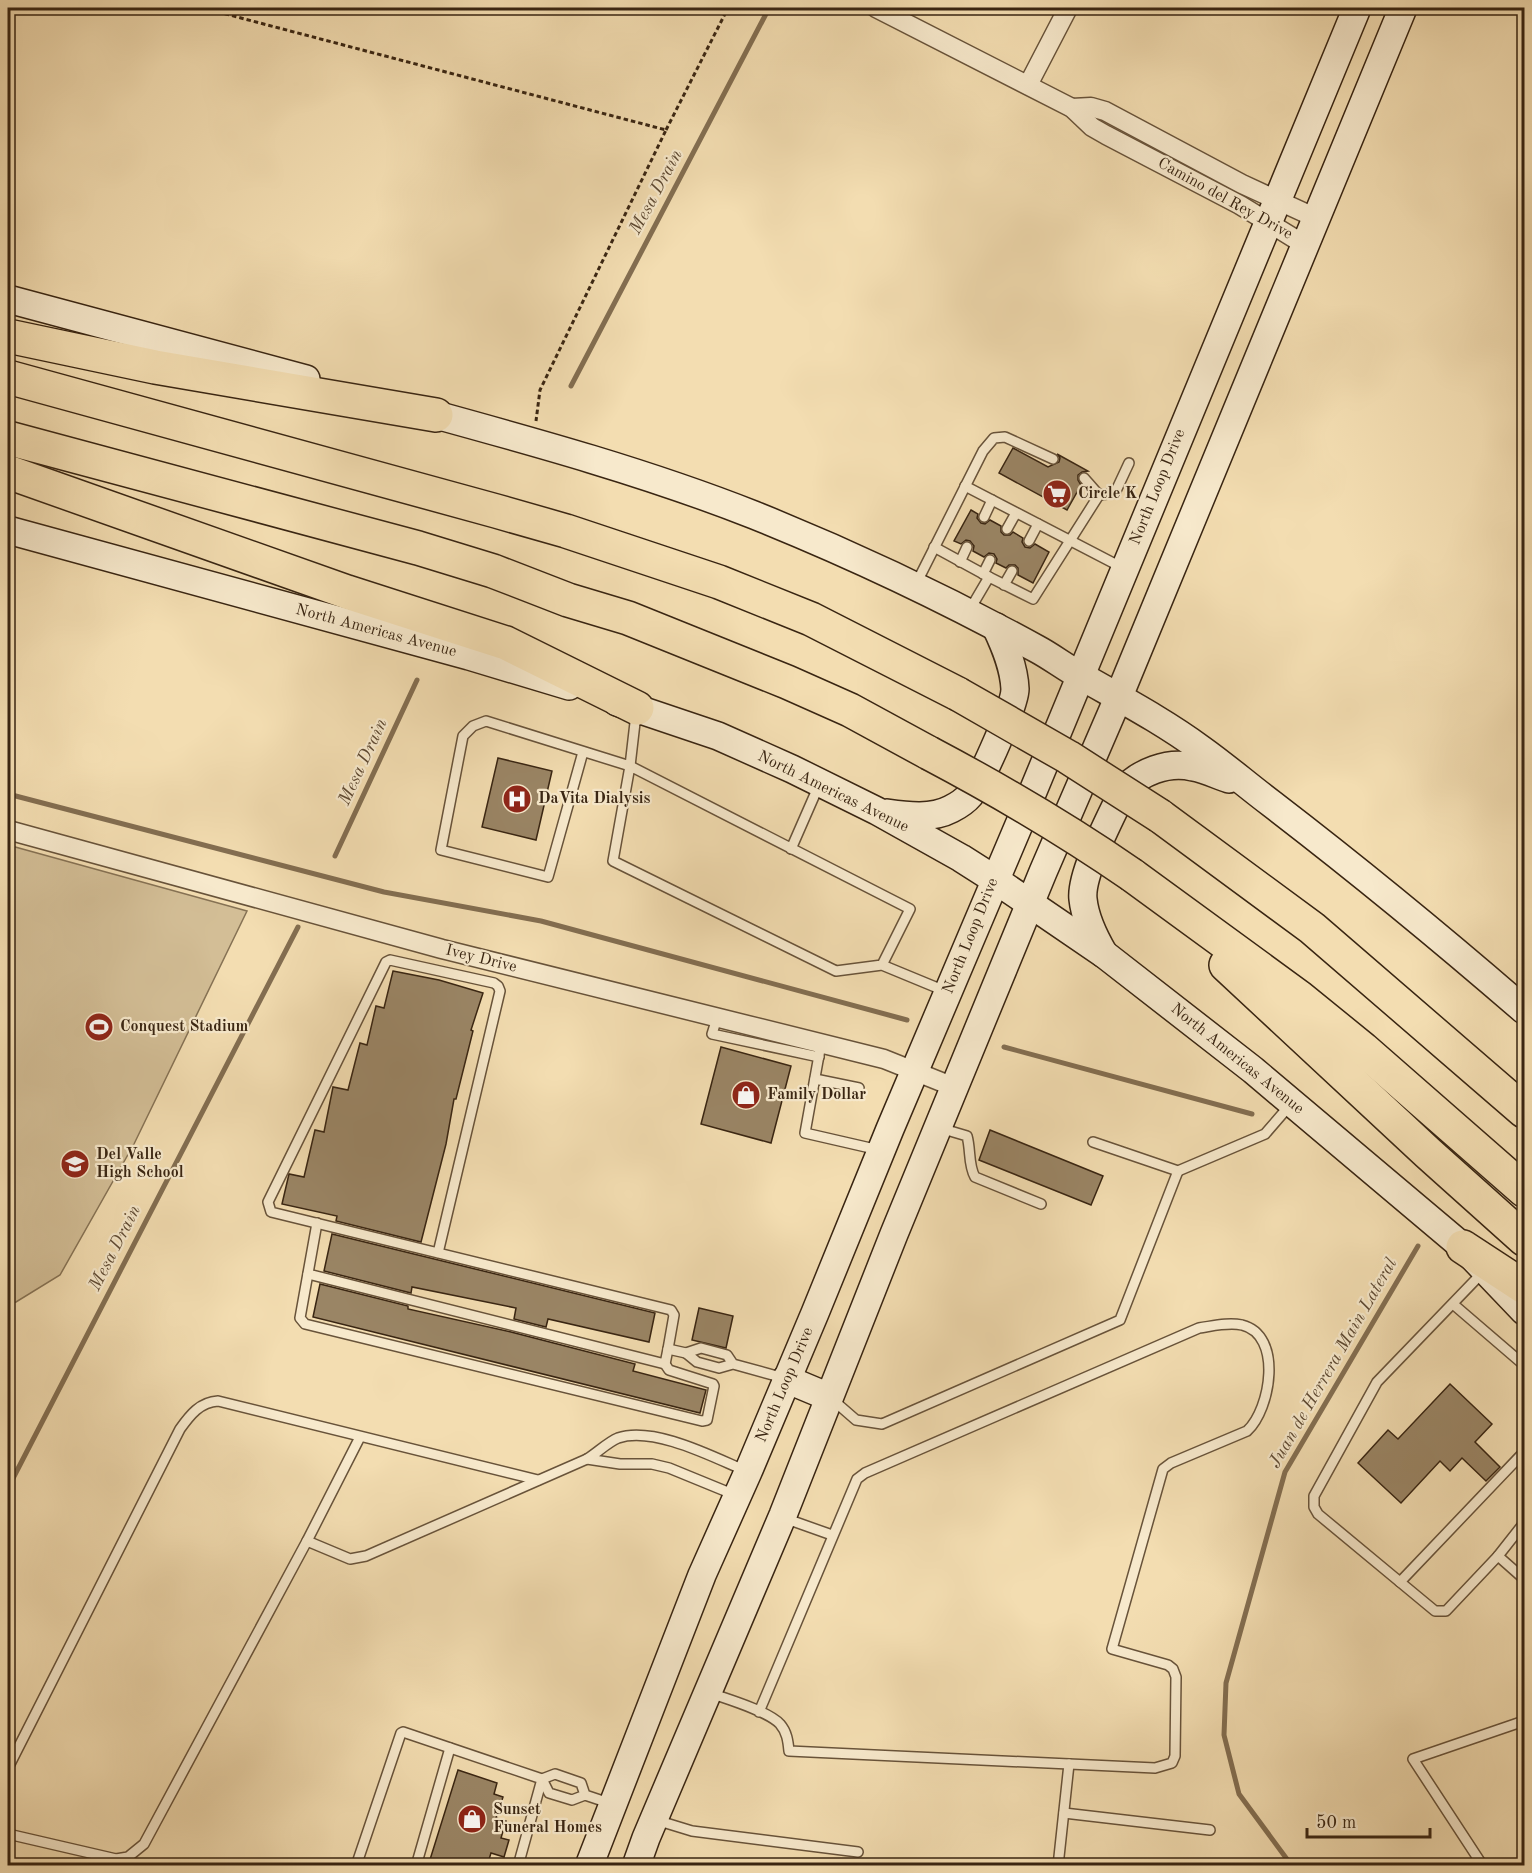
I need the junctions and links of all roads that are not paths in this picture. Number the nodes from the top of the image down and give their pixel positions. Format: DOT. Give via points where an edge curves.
graph roads {
  1 [pos="876,8"];
  2 [pos="1068,8"];
  3 [pos="1357,8"];
  4 [pos="1403,8"];
  5 [pos="1028,85"];
  6 [pos="1072,108"];
  7 [pos="1153,136"];
  8 [pos="1144,154"];
  9 [pos="1273,211"];
  10 [pos="1316,218"];
  11 [pos="1305,245"];
  12 [pos="8,299"];
  13 [pos="8,336"];
  14 [pos="8,377"];
  15 [pos="436,415"];
  16 [pos="8,438"];
  17 [pos="1053,459"];
  18 [pos="1129,463"];
  19 [pos="8,472"];
  20 [pos="1084,478"];
  21 [pos="965,486"];
  22 [pos="1099,495"];
  23 [pos="992,500"];
  24 [pos="1016,513"];
  25 [pos="984,517"];
  26 [pos="1038,524"];
  27 [pos="8,530"];
  28 [pos="1007,530"];
  29 [pos="1029,541"];
  30 [pos="1070,541"];
  31 [pos="934,547"];
  32 [pos="967,548"];
  33 [pos="990,560"];
  34 [pos="960,562"];
  35 [pos="1125,570"];
  36 [pos="1012,571"];
  37 [pos="986,576"];
  38 [pos="1004,585"];
  39 [pos="914,586"];
  40 [pos="968,613"];
  41 [pos="996,627"];
  42 [pos="1080,676"];
  43 [pos="1119,696"];
  44 [pos="637,708"];
  45 [pos="583,752"];
  46 [pos="630,766"];
  47 [pos="820,783"];
  48 [pos="1247,785"];
  49 [pos="877,811"];
  50 [pos="8,830"];
  51 [pos="791,849"];
  52 [pos="994,879"];
  53 [pos="1031,905"];
  54 [pos="1185,915"];
  55 [pos="1104,954"];
  56 [pos="882,965"];
  57 [pos="948,992"];
  58 [pos="1524,1011"];
  59 [pos="820,1050"];
  60 [pos="915,1071"];
  61 [pos="815,1079"];
  62 [pos="954,1087"];
  63 [pos="859,1088"];
  64 [pos="1292,1103"];
  65 [pos="1524,1111"];
  66 [pos="938,1127"];
  67 [pos="1093,1142"];
  68 [pos="881,1151"];
  69 [pos="1178,1171"];
  70 [pos="1524,1190"];
  71 [pos="1041,1204"];
  72 [pos="317,1223"];
  73 [pos="1524,1239"];
  74 [pos="438,1253"];
  75 [pos="1474,1259"];
  76 [pos="309,1274"];
  77 [pos="1524,1287"];
  78 [pos="1453,1304"];
  79 [pos="1524,1311"];
  80 [pos="668,1348"];
  81 [pos="686,1353"];
  82 [pos="665,1364"];
  83 [pos="733,1364"];
  84 [pos="1524,1365"];
  85 [pos="786,1379"];
  86 [pos="829,1398"];
  87 [pos="360,1437"];
  88 [pos="1524,1452"];
  89 [pos="587,1459"];
  90 [pos="538,1480"];
  91 [pos="743,1484"];
  92 [pos="781,1517"];
  93 [pos="1524,1523"];
  94 [pos="832,1535"];
  95 [pos="307,1541"];
  96 [pos="1498,1556"];
  97 [pos="1524,1579"];
  98 [pos="1400,1582"];
  99 [pos="708,1692"];
  100 [pos="759,1712"];
  101 [pos="1524,1721"];
  102 [pos="450,1748"];
  103 [pos="1069,1764"];
  104 [pos="8,1768"];
  105 [pos="542,1779"];
  106 [pos="585,1795"];
  107 [pos="612,1804"];
  108 [pos="1064,1813"];
  109 [pos="654,1819"];
  110 [pos="1210,1830"];
  111 [pos="8,1834"];
  112 [pos="858,1852"];
  113 [pos="356,1866"];
  114 [pos="416,1866"];
  115 [pos="518,1866"];
  116 [pos="589,1866"];
  117 [pos="636,1866"];
  118 [pos="1058,1866"];
  119 [pos="1482,1866"];
  1 -- 5 [label="street, Camino del Rey Drive"];
  2 -- 5 [label="street"];
  3 -- 9 [label="main road, North Loop Drive"];
  4 -- 10 [label="main road"];
  5 -- 6 [label="street, Camino del Rey Drive"];
  6 -- 7 [label="street, Camino del Rey Drive" via="1105,111"];
  6 -- 8 [label="street, Camino del Rey Drive" via="1092,127"];
  7 -- 8 [label="street, Camino del Rey Drive"];
  7 -- 9 [label="street, Camino del Rey Drive" via="1242,184"];
  8 -- 9 [label="street, Camino del Rey Drive" via="1240,205"];
  9 -- 10 [label="street, Camino del Rey Drive"];
  9 -- 11 [label="street, Camino del Rey Drive"];
  9 -- 35 [label="main road, North Loop Drive"];
  10 -- 11 [label="main road"];
  11 -- 43 [label="main road"];
  12 -- 15 [label="main road"];
  13 -- 15 [label="highway" via="155,367"];
  14 -- 65 [label="highway, bridge" via="566,531 719,582 811,619 958,694 1160,816 1312,928"];
  15 -- 39 [label="main road" via="663,482 753,515"];
  16 -- 54 [label="highway, bridge" via="493,571 628,618 788,682 850,710 1010,796 1083,841"];
  17 -- 21 [label="lane" via="1005,437 994,438"];
  18 -- 22 [label="lane" via="1115,494"];
  19 -- 44 [label="highway" via="347,592 506,643"];
  20 -- 22 [label="lane"];
  21 -- 23 [label="lane"];
  21 -- 31 [label="lane"];
  22 -- 30 [label="lane"];
  23 -- 24 [label="lane"];
  23 -- 25 [label="lane"];
  24 -- 26 [label="lane"];
  24 -- 28 [label="lane"];
  26 -- 29 [label="lane"];
  26 -- 30 [label="lane"];
  27 -- 44 [label="main road, North Americas Avenue" via="469,656"];
  30 -- 35 [label="lane"];
  30 -- 38 [label="lane" via="1033,599"];
  31 -- 34 [label="lane"];
  31 -- 39 [label="lane"];
  32 -- 34 [label="lane"];
  33 -- 37 [label="lane"];
  34 -- 37 [label="lane"];
  35 -- 42 [label="main road, North Loop Drive"];
  36 -- 38 [label="lane"];
  37 -- 38 [label="lane"];
  37 -- 40 [label="lane"];
  39 -- 40 [label="main road"];
  40 -- 41 [label="main road"];
  41 -- 42 [label="main road"];
  41 -- 49 [label="main road" via="1011,664 1015,691 1011,709 971,794 940,813 917,816"];
  42 -- 43 [label="main road"];
  42 -- 52 [label="main road, North Loop Drive"];
  43 -- 48 [label="main road" via="1200,748"];
  43 -- 53 [label="main road"];
  44 -- 46 [label="lane"];
  44 -- 47 [label="main road, North Americas Avenue" via="718,736"];
  45 -- 45 [label="lane" via="548,877 441,849 463,736 473,726 486,721"];
  45 -- 46 [label="lane"];
  46 -- 51 [label="lane"];
  46 -- 56 [label="lane" via="613,861 836,971"];
  47 -- 49 [label="main road, North Americas Avenue"];
  47 -- 51 [label="lane"];
  48 -- 55 [label="main road" via="1199,768 1174,765 1146,773 1123,791 1083,889 1089,924"];
  48 -- 58 [label="main road" via="1433,932"];
  49 -- 52 [label="main road, North Americas Avenue"];
  50 -- 59 [label="street, Ivey Drive" via="442,950 717,1018"];
  51 -- 56 [label="lane" via="910,909"];
  52 -- 53 [label="main road, North Americas Avenue"];
  52 -- 57 [label="main road, North Loop Drive"];
  53 -- 55 [label="main road, North Americas Avenue"];
  53 -- 62 [label="main road"];
  54 -- 70 [label="highway" via="1299,997"];
  54 -- 73 [label="highway" via="1229,969"];
  55 -- 64 [label="main road, North Americas Avenue"];
  56 -- 57 [label="lane"];
  57 -- 60 [label="main road, North Loop Drive"];
  59 -- 60 [label="street, Ivey Drive" via="884,1059"];
  59 -- 61 [label="lane"];
  60 -- 62 [label="street, Ivey Drive"];
  60 -- 68 [label="main road, North Loop Drive"];
  61 -- 63 [label="lane"];
  61 -- 68 [label="lane" via="806,1133"];
  62 -- 66 [label="main road"];
  64 -- 69 [label="lane" via="1265,1134"];
  64 -- 75 [label="main road, North Americas Avenue"];
  66 -- 71 [label="lane" via="967,1136 970,1169 975,1177"];
  66 -- 86 [label="main road"];
  67 -- 69 [label="lane"];
  68 -- 85 [label="main road, North Loop Drive"];
  69 -- 86 [label="lane" via="1120,1320 882,1424 856,1420"];
  72 -- 74 [label="lane"];
  72 -- 74 [label="lane" via="271,1212 268,1202 386,962 494,983 500,991"];
  72 -- 76 [label="lane"];
  74 -- 80 [label="lane" via="671,1310 674,1314"];
  75 -- 77 [label="highway"];
  75 -- 78 [label="lane"];
  75 -- 79 [label="main road, North Americas Avenue"];
  76 -- 82 [label="lane"];
  76 -- 82 [label="lane" via="300,1318 305,1324 707,1420 713,1384 669,1370"];
  78 -- 84 [label="lane"];
  78 -- 98 [label="lane" via="1377,1382 1314,1496 1317,1514"];
  80 -- 81 [label="lane"];
  80 -- 82 [label="lane"];
  81 -- 83 [label="lane" via="697,1362 719,1368"];
  81 -- 83 [label="lane" via="701,1348 727,1355"];
  83 -- 85 [label="lane"];
  85 -- 86 [label="main road"];
  85 -- 91 [label="main road, North Loop Drive"];
  86 -- 92 [label="main road"];
  87 -- 90 [label="lane"];
  87 -- 95 [label="lane"];
  87 -- 104 [label="lane" via="218,1401 208,1402 189,1416"];
  88 -- 98 [label="lane"];
  89 -- 90 [label="lane"];
  89 -- 91 [label="lane" via="652,1464"];
  89 -- 91 [label="lane" via="618,1438 660,1437"];
  90 -- 95 [label="lane" via="366,1556 350,1559"];
  91 -- 107 [label="main road, North Loop Drive" via="702,1575"];
  92 -- 94 [label="lane"];
  92 -- 99 [label="main road"];
  93 -- 96 [label="lane"];
  94 -- 100 [label="lane"];
  94 -- 103 [label="lane" via="856,1479 864,1473 1199,1328 1232,1324 1244,1325 1254,1332 1261,1341 1270,1372 1262,1410 1247,1431 1163,1469 1112,1649 1173,1669 1175,1756 1172,1763 1155,1768"];
  95 -- 111 [label="lane" via="138,1851 116,1859"];
  96 -- 97 [label="lane"];
  96 -- 98 [label="lane" via="1446,1611 1435,1611"];
  99 -- 100 [label="lane"];
  99 -- 109 [label="main road"];
  100 -- 103 [label="lane" via="770,1716 787,1734 789,1751"];
  101 -- 119 [label="lane" via="1413,1759"];
  102 -- 105 [label="lane"];
  102 -- 113 [label="lane" via="401,1733"];
  102 -- 114 [label="lane"];
  103 -- 108 [label="lane"];
  105 -- 106 [label="lane" via="549,1793 572,1800"];
  105 -- 106 [label="lane" via="555,1774 581,1783"];
  105 -- 115 [label="lane"];
  106 -- 107 [label="lane"];
  107 -- 109 [label="main road"];
  107 -- 116 [label="main road, North Loop Drive"];
  108 -- 110 [label="lane"];
  108 -- 118 [label="lane"];
  109 -- 112 [label="lane" via="692,1831"];
  109 -- 117 [label="main road"];
}
